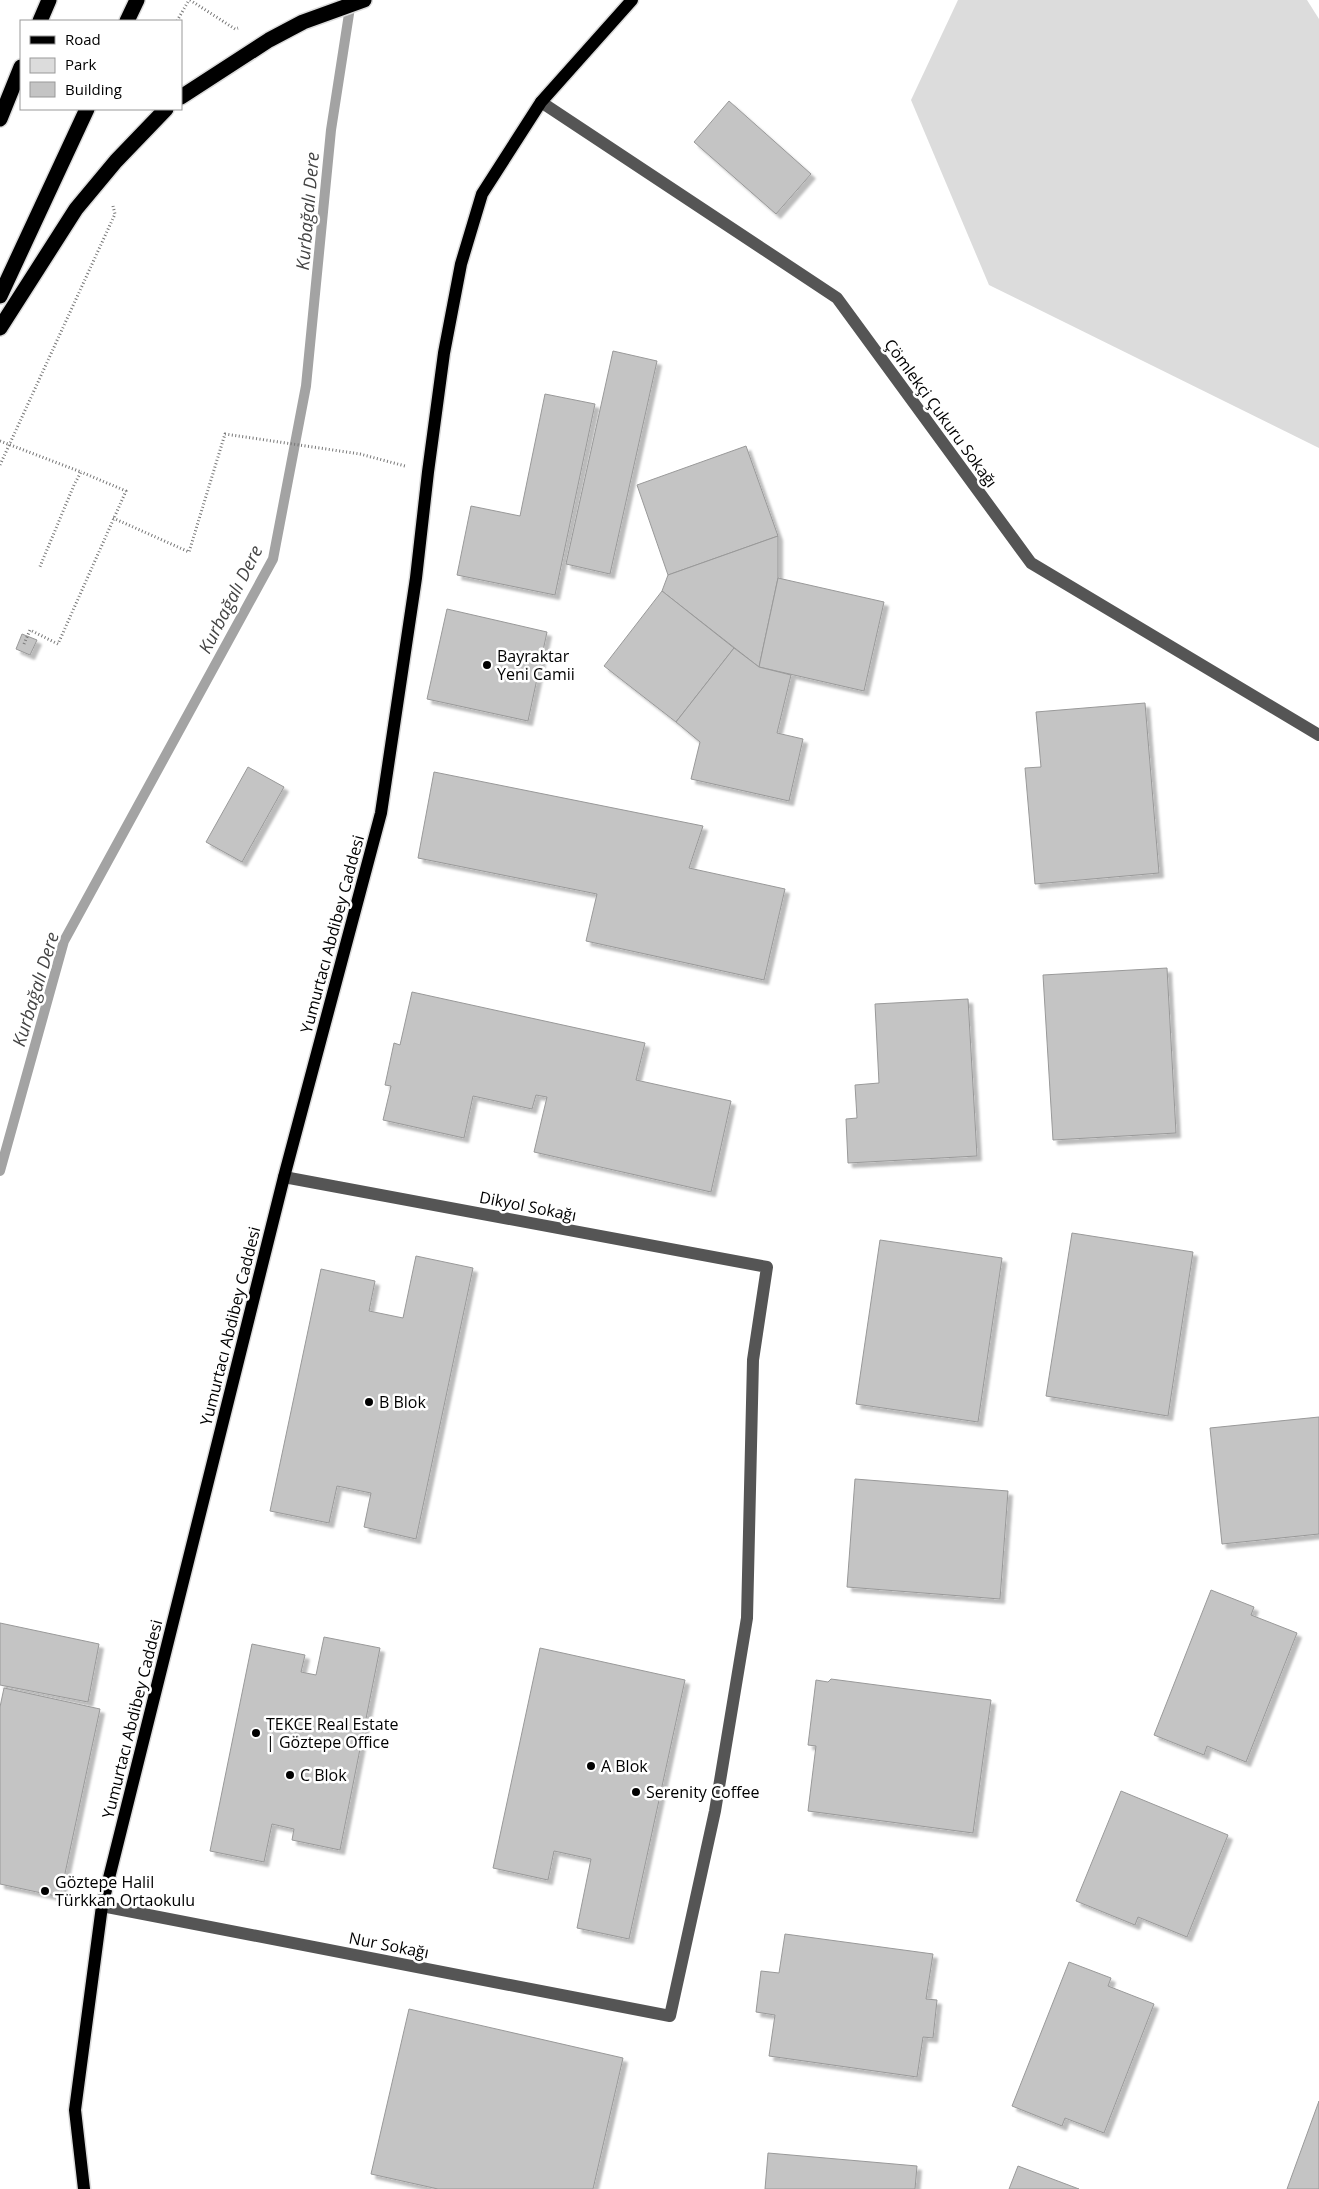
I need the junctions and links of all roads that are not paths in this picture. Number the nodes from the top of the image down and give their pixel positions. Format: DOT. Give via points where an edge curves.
graph roads {
  1 [pos="49,0"];
  2 [pos="136,0"];
  3 [pos="364,0"];
  4 [pos="632,0"];
  5 [pos="40,20"];
  6 [pos="127,20"];
  7 [pos="20,69"];
  8 [pos="182,96"];
  9 [pos="540,102"];
  10 [pos="86,110"];
  11 [pos="165,110"];
  12 [pos="0,119"];
  13 [pos="0,296"];
  14 [pos="0,328"];
  15 [pos="1319,735"];
  16 [pos="284,1177"];
  17 [pos="102,1906"];
  18 [pos="670,2016"];
  19 [pos="84,2189"];
  1 -- 5 [label="highway"];
  2 -- 6 [label="highway"];
  3 -- 8 [label="highway" via="303,22 268,40"];
  4 -- 9 [label="main road, Yumurtacı Abdibey Caddesi"];
  7 -- 12 [label="highway"];
  9 -- 15 [label="street, Çömlekçi Çukuru Sokağı" via="837,298 1032,563"];
  9 -- 16 [label="main road, Yumurtacı Abdibey Caddesi" via="482,194 458,284 444,353 417,572 381,813"];
  10 -- 13 [label="highway"];
  11 -- 14 [label="highway" via="76,209"];
  16 -- 17 [label="main road, Yumurtacı Abdibey Caddesi"];
  16 -- 18 [label="street, Dikyol Sokağı" via="767,1267 753,1360 747,1618 715,1811"];
  17 -- 18 [label="street, Nur Sokağı"];
  17 -- 19 [label="main road, Yumurtacı Abdibey Caddesi" via="75,2110"];
}
